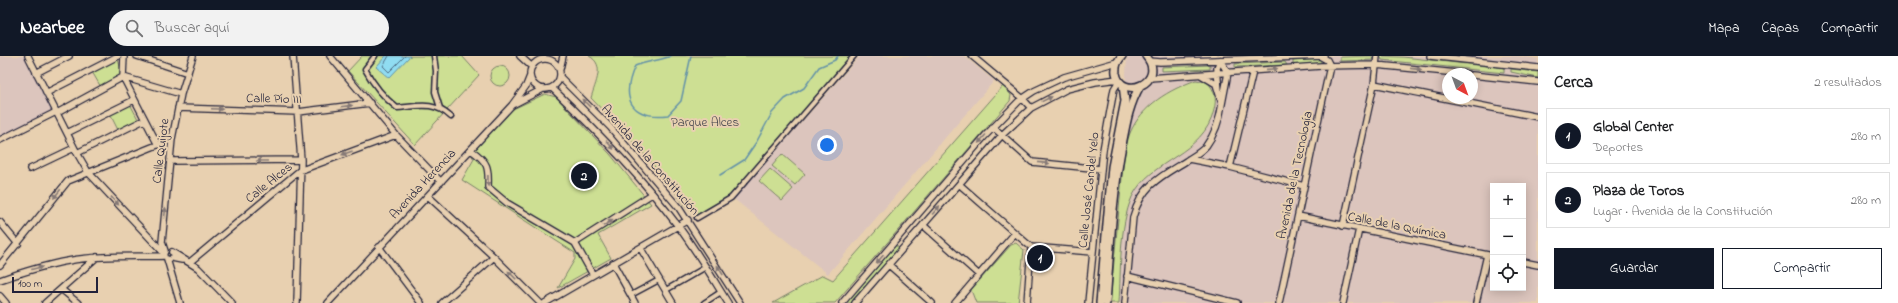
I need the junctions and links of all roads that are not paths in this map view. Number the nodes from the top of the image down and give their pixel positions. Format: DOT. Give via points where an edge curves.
graph roads {
  1 [pos="28,56"];
  2 [pos="69,56"];
  3 [pos="118,56"];
  4 [pos="124,56"];
  5 [pos="136,56"];
  6 [pos="194,56"];
  7 [pos="293,56"];
  8 [pos="330,56"];
  9 [pos="375,56"];
  10 [pos="434,56"];
  11 [pos="520,56"];
  12 [pos="535,56"];
  13 [pos="563,56"];
  14 [pos="854,56"];
  15 [pos="972,56"];
  16 [pos="1320,56"];
  17 [pos="1324,56"];
  18 [pos="1376,56"];
  19 [pos="1430,56"];
  20 [pos="1147,57"];
  21 [pos="552,58"];
  22 [pos="1119,59"];
  23 [pos="541,60"];
  24 [pos="1220,60"];
  25 [pos="1376,65"];
  26 [pos="1330,66"];
  27 [pos="532,67"];
  28 [pos="1538,68"];
  29 [pos="560,69"];
  30 [pos="1253,71"];
  31 [pos="36,72"];
  32 [pos="1442,72"];
  33 [pos="188,73"];
  34 [pos="1218,73"];
  35 [pos="1228,73"];
  36 [pos="1199,74"];
  37 [pos="530,76"];
  38 [pos="1478,76"];
  39 [pos="123,77"];
  40 [pos="560,77"];
  41 [pos="1150,78"];
  42 [pos="1120,81"];
  43 [pos="1538,82"];
  44 [pos="1374,84"];
  45 [pos="1140,86"];
  46 [pos="552,88"];
  47 [pos="543,90"];
  48 [pos="1219,92"];
  49 [pos="46,93"];
  50 [pos="181,94"];
  51 [pos="1022,98"];
  52 [pos="134,100"];
  53 [pos="370,104"];
  54 [pos="1222,104"];
  55 [pos="512,105"];
  56 [pos="178,108"];
  57 [pos="440,108"];
  58 [pos="1031,108"];
  59 [pos="298,112"];
  60 [pos="56,113"];
  61 [pos="451,117"];
  62 [pos="1538,117"];
  63 [pos="144,120"];
  64 [pos="993,127"];
  65 [pos="67,133"];
  66 [pos="396,135"];
  67 [pos="1002,135"];
  68 [pos="172,139"];
  69 [pos="0,140"];
  70 [pos="158,145"];
  71 [pos="471,150"];
  72 [pos="75,151"];
  73 [pos="1188,159"];
  74 [pos="301,160"];
  75 [pos="171,161"];
  76 [pos="1230,167"];
  77 [pos="30,169"];
  78 [pos="1101,169"];
  79 [pos="300,171"];
  80 [pos="88,172"];
  81 [pos="440,182"];
  82 [pos="959,184"];
  83 [pos="1304,186"];
  84 [pos="652,194"];
  85 [pos="428,196"];
  86 [pos="1298,216"];
  87 [pos="697,218"];
  88 [pos="688,220"];
  89 [pos="0,222"];
  90 [pos="923,225"];
  91 [pos="679,226"];
  92 [pos="1343,226"];
  93 [pos="1359,229"];
  94 [pos="1015,233"];
  95 [pos="575,243"];
  96 [pos="893,243"];
  97 [pos="18,244"];
  98 [pos="379,246"];
  99 [pos="1031,247"];
  100 [pos="641,249"];
  101 [pos="901,250"];
  102 [pos="1093,252"];
  103 [pos="167,255"];
  104 [pos="1490,255"];
  105 [pos="97,257"];
  106 [pos="494,257"];
  107 [pos="190,262"];
  108 [pos="614,263"];
  109 [pos="1526,263"];
  110 [pos="0,265"];
  111 [pos="889,265"];
  112 [pos="1538,265"];
  113 [pos="706,267"];
  114 [pos="593,275"];
  115 [pos="979,275"];
  116 [pos="1127,276"];
  117 [pos="0,280"];
  118 [pos="659,280"];
  119 [pos="61,288"];
  120 [pos="666,290"];
  121 [pos="721,292"];
  122 [pos="631,295"];
  123 [pos="0,296"];
  124 [pos="333,298"];
  125 [pos="6,303"];
  126 [pos="45,303"];
  127 [pos="78,303"];
  128 [pos="180,303"];
  129 [pos="232,303"];
  130 [pos="297,303"];
  131 [pos="328,303"];
  132 [pos="338,303"];
  133 [pos="421,303"];
  134 [pos="442,303"];
  135 [pos="540,303"];
  136 [pos="545,303"];
  137 [pos="635,303"];
  138 [pos="672,303"];
  139 [pos="704,303"];
  140 [pos="728,303"];
  141 [pos="740,303"];
  142 [pos="842,303"];
  143 [pos="855,303"];
  144 [pos="932,303"];
  145 [pos="955,303"];
  146 [pos="1027,303"];
  147 [pos="1088,303"];
  148 [pos="1100,303"];
  149 [pos="1106,303"];
  150 [pos="1125,303"];
  151 [pos="1237,303"];
  152 [pos="1279,303"];
  153 [pos="1343,303"];
  154 [pos="1476,303"];
  1 -- 31 [label="street"];
  2 -- 31 [label="street"];
  3 -- 49 [label="street"];
  4 -- 39 [label="street"];
  5 -- 33 [label="street"];
  6 -- 33 [label="street, Calle Quijote"];
  7 -- 59 [label="street"];
  8 -- 53 [label="street"];
  9 -- 57 [label="street" via="365,69 386,100 397,108 429,105"];
  10 -- 57 [label="street" via="435,92"];
  11 -- 27 [label="street"];
  12 -- 23 [label="street"];
  13 -- 29 [label="street"];
  14 -- 87 [label="street" via="731,198"];
  15 -- 51 [label="street"];
  16 -- 17 [label="street"];
  16 -- 24 [label="street"];
  16 -- 26 [label="street" via="1328,60"];
  18 -- 25 [label="street"];
  19 -- 28 [label="street"];
  20 -- 24 [label="street" via="1160,62"];
  20 -- 41 [label="street" via="1152,66"];
  21 -- 23 [label="street"];
  21 -- 29 [label="street"];
  22 -- 42 [label="street" via="1115,70"];
  22 -- 51 [label="street" via="1064,77"];
  23 -- 27 [label="street"];
  24 -- 34 [label="street" via="1217,64"];
  24 -- 35 [label="street"];
  25 -- 26 [label="street"];
  25 -- 32 [label="street, one-way"];
  25 -- 44 [label="street"];
  30 -- 26 [label="street, one-way"];
  26 -- 83 [label="street, Avenida de la Tecnología"];
  27 -- 37 [label="street, Avenida Herencia"];
  29 -- 40 [label="street"];
  30 -- 35 [label="street"];
  30 -- 76 [label="street"];
  31 -- 49 [label="street"];
  33 -- 50 [label="street, Calle Quijote"];
  34 -- 35 [label="street"];
  34 -- 36 [label="street"];
  34 -- 48 [label="street"];
  35 -- 54 [label="street"];
  36 -- 41 [label="street"];
  36 -- 48 [label="street" via="1216,84"];
  37 -- 47 [label="street" via="534,85"];
  37 -- 55 [label="street, Avenida Herencia"];
  38 -- 43 [label="street"];
  39 -- 50 [label="street"];
  39 -- 52 [label="street"];
  39 -- 60 [label="street"];
  40 -- 46 [label="street"];
  88 -- 40 [label="street, Avenida de la Constitución, one-way" via="610,127"];
  41 -- 45 [label="street"];
  42 -- 45 [label="street" via="1129,87"];
  58 -- 42 [label="street, one-way" via="1067,89 1095,82"];
  42 -- 78 [label="street, Calle José Candel Yelo" via="1114,89"];
  42 -- 148 [label="street" via="1125,101 1112,167"];
  44 -- 62 [label="street"];
  44 -- 92 [label="street"];
  45 -- 149 [label="street" via="1128,114 1119,162"];
  46 -- 47 [label="street"];
  46 -- 84 [label="street, Avenida de la Constitución, one-way" via="601,135"];
  47 -- 55 [label="street"];
  48 -- 54 [label="street"];
  49 -- 60 [label="street"];
  50 -- 56 [label="street, Calle Quijote"];
  51 -- 58 [label="street"];
  51 -- 64 [label="street"];
  52 -- 63 [label="street"];
  52 -- 65 [label="street"];
  59 -- 53 [label="street, Calle Pío III, one-way"];
  53 -- 66 [label="street"];
  54 -- 73 [label="street" via="1215,130 1209,141"];
  55 -- 71 [label="street, Avenida Herencia"];
  56 -- 59 [label="street, Calle Pío III, one-way"];
  56 -- 68 [label="street, Calle Quijote"];
  57 -- 61 [label="street"];
  58 -- 67 [label="street"];
  59 -- 74 [label="street"];
  60 -- 65 [label="street"];
  60 -- 69 [label="street"];
  63 -- 70 [label="street"];
  63 -- 72 [label="street"];
  64 -- 67 [label="street"];
  64 -- 96 [label="street, one-way"];
  65 -- 72 [label="street"];
  66 -- 79 [label="street, Calle Alces, one-way"];
  66 -- 81 [label="street"];
  67 -- 78 [label="street, one-way" via="1032,162"];
  67 -- 82 [label="street"];
  68 -- 70 [label="street"];
  68 -- 75 [label="street, Calle Quijote"];
  70 -- 80 [label="street"];
  71 -- 81 [label="street, Avenida Herencia"];
  71 -- 95 [label="street, one-way" via="482,158 488,167 488,187 493,193"];
  72 -- 77 [label="street"];
  72 -- 80 [label="street"];
  73 -- 76 [label="street"];
  73 -- 116 [label="street" via="1154,180 1140,198 1133,217"];
  74 -- 75 [label="street, one-way"];
  74 -- 79 [label="street"];
  103 -- 75 [label="street, Calle Quijote, one-way" via="162,242"];
  76 -- 83 [label="street"];
  78 -- 102 [label="street, Calle José Candel Yelo"];
  79 -- 107 [label="street, Calle Alces"];
  79 -- 130 [label="street"];
  80 -- 97 [label="street, one-way" via="68,181"];
  80 -- 103 [label="street, one-way"];
  81 -- 85 [label="street, Avenida Herencia"];
  90 -- 82 [label="street, one-way"];
  82 -- 94 [label="street"];
  83 -- 86 [label="street, Avenida de la Tecnología"];
  84 -- 91 [label="street, Avenida de la Constitución"];
  95 -- 84 [label="street, one-way"];
  85 -- 98 [label="street, Avenida Herencia"];
  85 -- 106 [label="street"];
  86 -- 92 [label="street, Calle de la Química"];
  86 -- 152 [label="street, Avenida de la Tecnología"];
  88 -- 91 [label="street"];
  141 -- 88 [label="street, Avenida de la Constitución, one-way"];
  89 -- 97 [label="street"];
  90 -- 101 [label="street"];
  90 -- 115 [label="street"];
  91 -- 100 [label="street"];
  91 -- 113 [label="street, Avenida de la Constitución"];
  92 -- 93 [label="street, Calle de la Química"];
  93 -- 104 [label="street, Calle de la Química"];
  93 -- 153 [label="street"];
  94 -- 99 [label="street"];
  94 -- 115 [label="street"];
  95 -- 114 [label="street"];
  96 -- 101 [label="street"];
  96 -- 142 [label="street, one-way"];
  97 -- 110 [label="street"];
  98 -- 124 [label="street, Avenida Herencia"];
  98 -- 133 [label="street"];
  99 -- 102 [label="street"];
  99 -- 146 [label="street"];
  100 -- 108 [label="street"];
  100 -- 118 [label="street"];
  101 -- 111 [label="street"];
  102 -- 147 [label="street, Calle José Candel Yelo"];
  103 -- 105 [label="street"];
  103 -- 107 [label="street"];
  103 -- 128 [label="street, Calle Quijote"];
  104 -- 154 [label="street"];
  117 -- 105 [label="street, one-way" via="34,268"];
  105 -- 119 [label="street"];
  106 -- 134 [label="street"];
  135 -- 106 [label="street, one-way"];
  107 -- 129 [label="street" via="212,280"];
  108 -- 114 [label="street"];
  108 -- 122 [label="street"];
  109 -- 112 [label="street"];
  111 -- 143 [label="street"];
  111 -- 144 [label="street"];
  113 -- 120 [label="street"];
  113 -- 121 [label="street, Avenida de la Constitución"];
  114 -- 136 [label="street"];
  115 -- 145 [label="street"];
  116 -- 150 [label="street"];
  116 -- 151 [label="street"];
  118 -- 120 [label="street"];
  118 -- 122 [label="street"];
  119 -- 126 [label="street"];
  119 -- 127 [label="street"];
  120 -- 138 [label="street"];
  121 -- 139 [label="street"];
  121 -- 140 [label="street, Avenida de la Constitución"];
  122 -- 137 [label="street"];
  123 -- 125 [label="street"];
  124 -- 131 [label="street, Avenida Herencia"];
  124 -- 132 [label="street"];
}
